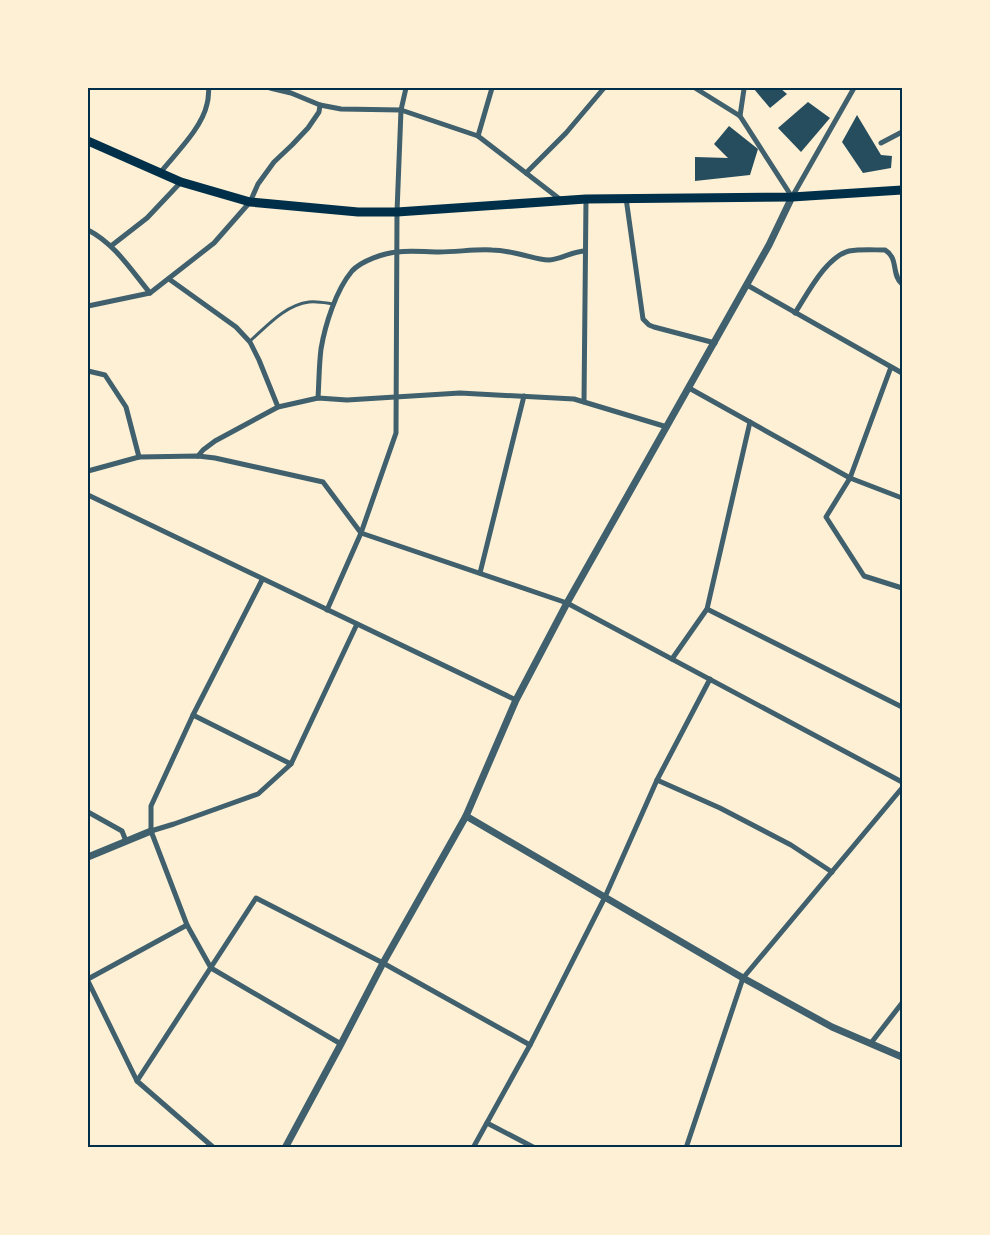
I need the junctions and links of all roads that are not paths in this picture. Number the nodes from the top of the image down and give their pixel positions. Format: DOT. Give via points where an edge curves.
graph roads {
  1 [pos="209,88"];
  2 [pos="270,88"];
  3 [pos="406,88"];
  4 [pos="492,88"];
  5 [pos="604,88"];
  6 [pos="695,88"];
  7 [pos="743,88"];
  8 [pos="854,88"];
  9 [pos="320,105"];
  10 [pos="401,110"];
  11 [pos="740,116"];
  12 [pos="902,132"];
  13 [pos="478,136"];
  14 [pos="88,141"];
  15 [pos="881,143"];
  16 [pos="160,173"];
  17 [pos="526,173"];
  18 [pos="181,182"];
  19 [pos="902,190"];
  20 [pos="792,197"];
  21 [pos="626,198"];
  22 [pos="586,199"];
  23 [pos="561,200"];
  24 [pos="250,202"];
  25 [pos="397,212"];
  26 [pos="88,230"];
  27 [pos="112,246"];
  28 [pos="585,250"];
  29 [pos="397,252"];
  30 [pos="168,279"];
  31 [pos="902,284"];
  32 [pos="747,285"];
  33 [pos="150,294"];
  34 [pos="334,304"];
  35 [pos="88,306"];
  36 [pos="795,312"];
  37 [pos="250,342"];
  38 [pos="714,343"];
  39 [pos="891,367"];
  40 [pos="88,371"];
  41 [pos="902,373"];
  42 [pos="689,388"];
  43 [pos="396,396"];
  44 [pos="524,396"];
  45 [pos="318,398"];
  46 [pos="584,402"];
  47 [pos="278,407"];
  48 [pos="750,422"];
  49 [pos="667,427"];
  50 [pos="198,456"];
  51 [pos="139,457"];
  52 [pos="88,471"];
  53 [pos="850,478"];
  54 [pos="88,495"];
  55 [pos="902,498"];
  56 [pos="361,533"];
  57 [pos="480,574"];
  58 [pos="262,580"];
  59 [pos="902,588"];
  60 [pos="567,603"];
  61 [pos="707,609"];
  62 [pos="327,610"];
  63 [pos="357,624"];
  64 [pos="672,659"];
  65 [pos="710,680"];
  66 [pos="516,700"];
  67 [pos="902,707"];
  68 [pos="193,714"];
  69 [pos="291,764"];
  70 [pos="657,780"];
  71 [pos="902,782"];
  72 [pos="902,788"];
  73 [pos="88,812"];
  74 [pos="466,816"];
  75 [pos="151,831"];
  76 [pos="126,841"];
  77 [pos="88,857"];
  78 [pos="832,872"];
  79 [pos="605,897"];
  80 [pos="187,925"];
  81 [pos="383,963"];
  82 [pos="211,968"];
  83 [pos="742,978"];
  84 [pos="88,980"];
  85 [pos="902,1004"];
  86 [pos="871,1043"];
  87 [pos="341,1044"];
  88 [pos="530,1044"];
  89 [pos="902,1056"];
  90 [pos="137,1081"];
  91 [pos="487,1123"];
  92 [pos="214,1148"];
  93 [pos="285,1148"];
  94 [pos="473,1148"];
  95 [pos="535,1148"];
  96 [pos="686,1148"];
  1 -- 16 [label="street" via="206,109 198,127"];
  2 -- 9 [label="street"];
  3 -- 10 [label="street"];
  4 -- 13 [label="street"];
  5 -- 17 [label="street"];
  6 -- 11 [label="street"];
  7 -- 11 [label="street"];
  8 -- 20 [label="street"];
  9 -- 10 [label="street" via="341,109"];
  9 -- 24 [label="street" via="308,128 265,173"];
  10 -- 13 [label="street"];
  10 -- 25 [label="street"];
  11 -- 20 [label="street"];
  12 -- 15 [label="street"];
  13 -- 17 [label="street"];
  14 -- 16 [label="main road"];
  16 -- 18 [label="main road"];
  17 -- 23 [label="street"];
  18 -- 24 [label="main road"];
  18 -- 27 [label="street" via="147,218"];
  19 -- 20 [label="main road"];
  20 -- 21 [label="main road"];
  20 -- 32 [label="street"];
  21 -- 22 [label="main road"];
  21 -- 38 [label="street" via="643,319 654,327"];
  22 -- 23 [label="main road"];
  22 -- 28 [label="street"];
  23 -- 25 [label="main road"];
  24 -- 25 [label="main road" via="358,212"];
  24 -- 30 [label="street" via="214,243"];
  25 -- 29 [label="street"];
  26 -- 27 [label="street"];
  27 -- 33 [label="street"];
  28 -- 29 [label="street" via="550,260 492,250"];
  28 -- 46 [label="street"];
  29 -- 34 [label="street" via="378,256 352,271"];
  29 -- 43 [label="street"];
  30 -- 33 [label="street"];
  30 -- 37 [label="street" via="236,327"];
  31 -- 36 [label="street" via="893,259 885,250 850,251 829,263"];
  32 -- 36 [label="street"];
  32 -- 38 [label="street"];
  33 -- 35 [label="street"];
  34 -- 37 [label="lane" via="310,302 292,308 274,319"];
  34 -- 45 [label="street" via="321,351"];
  36 -- 39 [label="street"];
  37 -- 47 [label="street"];
  38 -- 42 [label="street"];
  39 -- 41 [label="street"];
  39 -- 53 [label="street"];
  40 -- 51 [label="street" via="105,375 126,407"];
  42 -- 48 [label="street"];
  42 -- 49 [label="street"];
  43 -- 44 [label="street" via="460,393"];
  43 -- 45 [label="street" via="346,400"];
  43 -- 56 [label="street" via="396,433"];
  44 -- 46 [label="street"];
  44 -- 57 [label="street"];
  45 -- 47 [label="street"];
  46 -- 49 [label="street"];
  47 -- 50 [label="street" via="215,441"];
  48 -- 53 [label="street"];
  48 -- 61 [label="street"];
  49 -- 60 [label="street"];
  50 -- 51 [label="street"];
  50 -- 56 [label="street" via="323,482"];
  51 -- 52 [label="street"];
  53 -- 55 [label="street"];
  53 -- 59 [label="street" via="826,517 864,576"];
  54 -- 58 [label="street"];
  56 -- 57 [label="street"];
  56 -- 62 [label="street"];
  57 -- 60 [label="street"];
  58 -- 62 [label="street"];
  58 -- 68 [label="street"];
  60 -- 64 [label="street"];
  60 -- 66 [label="street"];
  61 -- 64 [label="street"];
  61 -- 67 [label="street"];
  62 -- 63 [label="street"];
  63 -- 66 [label="street"];
  63 -- 69 [label="street"];
  64 -- 65 [label="street"];
  65 -- 70 [label="street"];
  65 -- 71 [label="street"];
  66 -- 74 [label="street"];
  68 -- 69 [label="street"];
  68 -- 75 [label="street" via="151,806"];
  69 -- 75 [label="street" via="258,794"];
  70 -- 78 [label="street" via="782,840"];
  70 -- 79 [label="street"];
  72 -- 78 [label="street"];
  73 -- 76 [label="street" via="122,831"];
  74 -- 79 [label="street"];
  74 -- 81 [label="street"];
  75 -- 76 [label="street"];
  75 -- 80 [label="street"];
  76 -- 77 [label="street"];
  78 -- 83 [label="street"];
  79 -- 83 [label="street"];
  79 -- 88 [label="street"];
  80 -- 82 [label="street"];
  80 -- 84 [label="street"];
  81 -- 82 [label="street" via="256,898"];
  81 -- 87 [label="street"];
  81 -- 88 [label="street"];
  82 -- 87 [label="street"];
  82 -- 90 [label="street"];
  83 -- 86 [label="street" via="832,1027"];
  83 -- 96 [label="street"];
  84 -- 90 [label="street"];
  85 -- 86 [label="street"];
  86 -- 89 [label="street"];
  87 -- 93 [label="street"];
  88 -- 91 [label="street"];
  90 -- 92 [label="street"];
  91 -- 94 [label="street"];
  91 -- 95 [label="street"];
}
